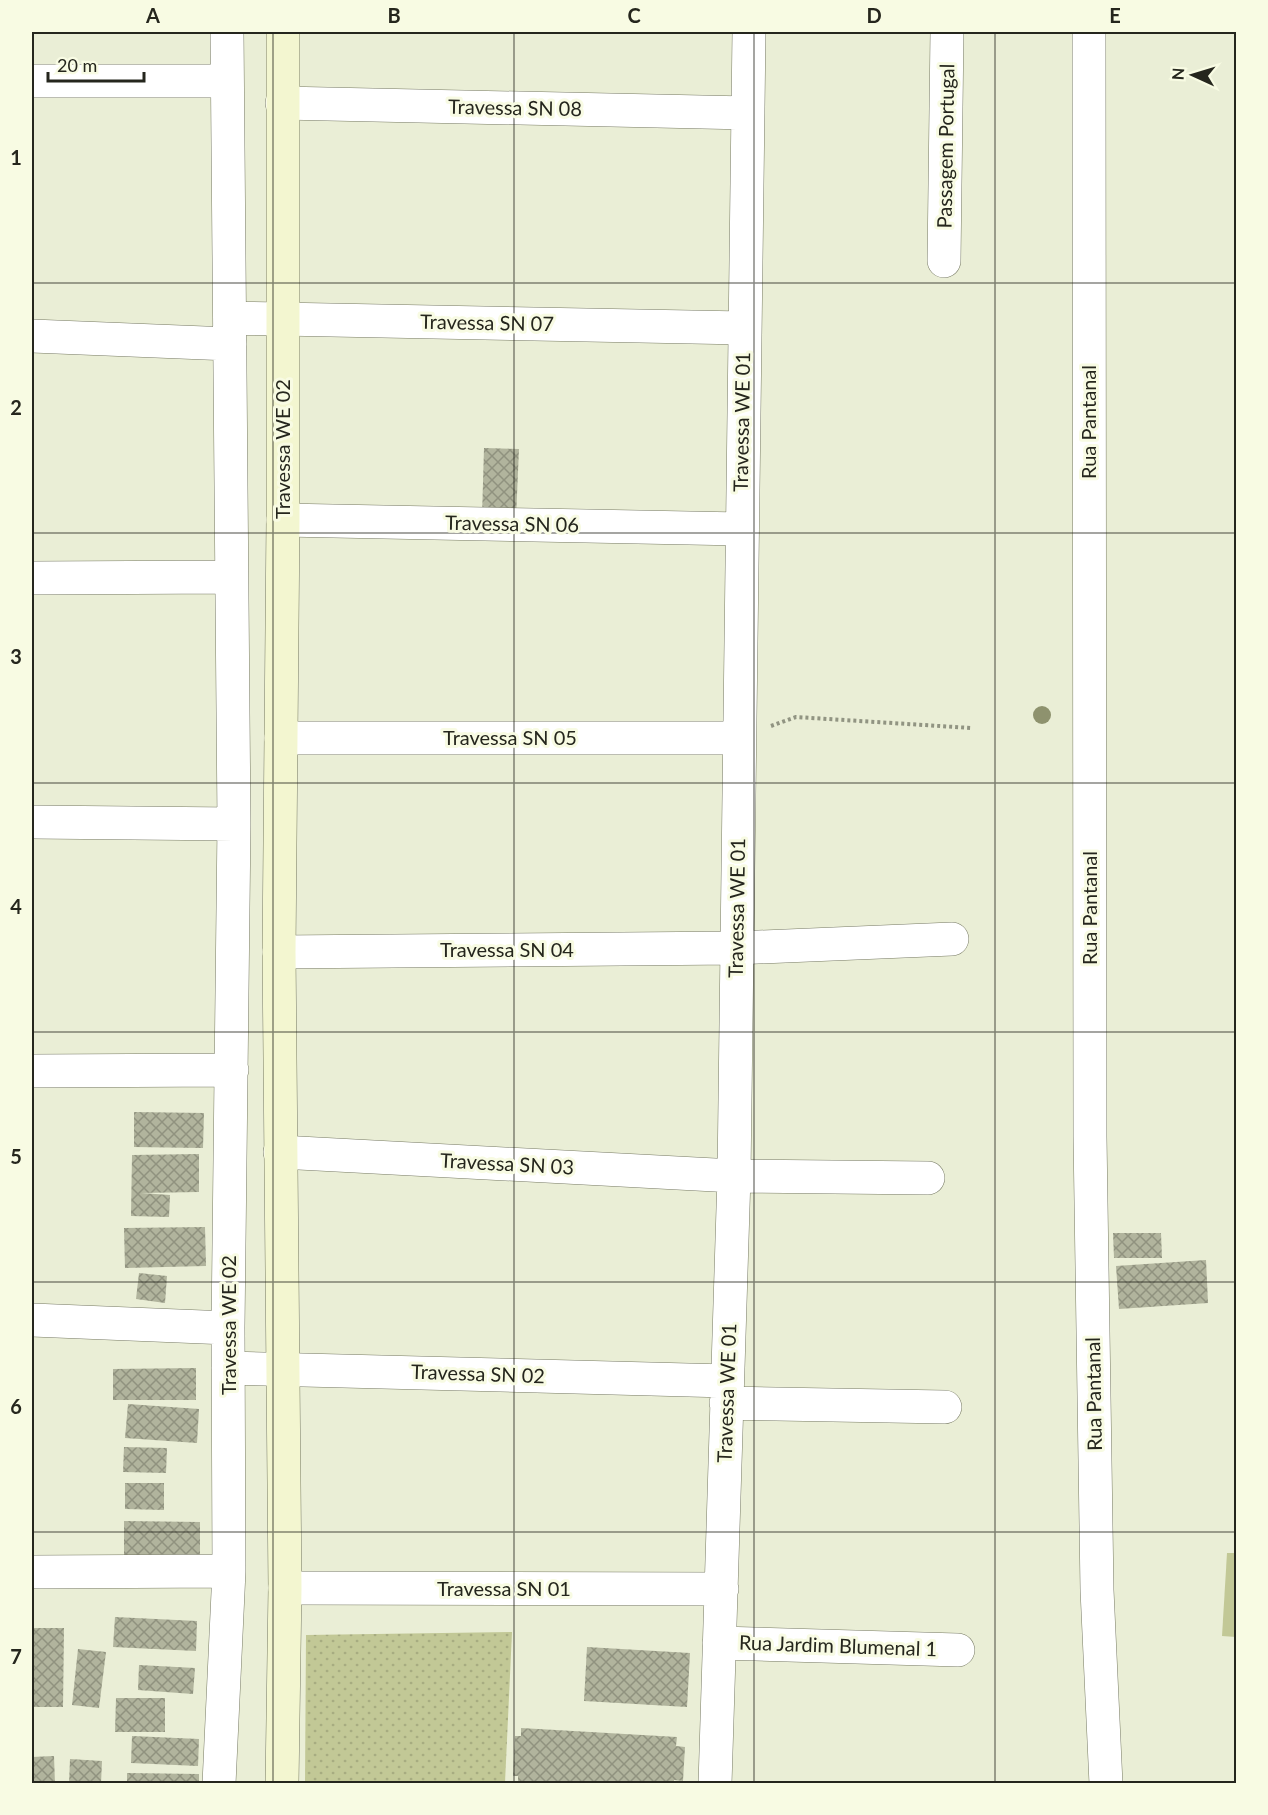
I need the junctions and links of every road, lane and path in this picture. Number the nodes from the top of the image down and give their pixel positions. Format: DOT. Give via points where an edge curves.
graph roads {
  1 [pos="227,32"];
  2 [pos="283,32"];
  3 [pos="749,32"];
  4 [pos="947,32"];
  5 [pos="1089,32"];
  6 [pos="32,81"];
  7 [pos="226,81"];
  8 [pos="282,103"];
  9 [pos="748,113"];
  10 [pos="944,261"];
  11 [pos="282,319"];
  12 [pos="744,328"];
  13 [pos="230,331"];
  14 [pos="32,336"];
  15 [pos="283,520"];
  16 [pos="741,529"];
  17 [pos="231,577"];
  18 [pos="32,578"];
  19 [pos="971,728"];
  20 [pos="281,738"];
  21 [pos="739,738"];
  22 [pos="32,822"];
  23 [pos="234,824"];
  24 [pos="234,866"];
  25 [pos="280,866"];
  26 [pos="952,939"];
  27 [pos="736,948"];
  28 [pos="279,952"];
  29 [pos="232,1070"];
  30 [pos="32,1071"];
  31 [pos="280,1152"];
  32 [pos="734,1176"];
  33 [pos="928,1179"];
  34 [pos="32,1320"];
  35 [pos="228,1328"];
  36 [pos="228,1368"];
  37 [pos="282,1369"];
  38 [pos="726,1392"];
  39 [pos="945,1407"];
  40 [pos="229,1571"];
  41 [pos="32,1572"];
  42 [pos="285,1588"];
  43 [pos="722,1589"];
  44 [pos="719,1643"];
  45 [pos="958,1650"];
  46 [pos="219,1784"];
  47 [pos="282,1784"];
  48 [pos="715,1784"];
  49 [pos="1106,1784"];
  1 -- 7 [label="street, Travessa WE 02"];
  2 -- 8 [label="street, Travessa WE 02"];
  3 -- 9 [label="street, Travessa WE 01"];
  4 -- 10 [label="street, Passagem Portugal"];
  5 -- 49 [label="street, Rua Pantanal" via="1090,1137 1097,1590"];
  6 -- 7 [label="street"];
  7 -- 13 [label="street, Travessa WE 02"];
  8 -- 9 [label="street, Travessa SN 08"];
  8 -- 11 [label="street, Travessa WE 02"];
  9 -- 12 [label="street, Travessa WE 01"];
  11 -- 12 [label="street, Travessa SN 07"];
  11 -- 13 [label="street, Travessa SN 07"];
  11 -- 15 [label="street, Travessa WE 02"];
  12 -- 16 [label="street, Travessa WE 01"];
  13 -- 14 [label="street"];
  13 -- 17 [label="street, Travessa WE 02"];
  15 -- 16 [label="street, Travessa SN 06"];
  15 -- 20 [label="street, Travessa WE 02"];
  16 -- 21 [label="street, Travessa WE 01"];
  17 -- 18 [label="street"];
  17 -- 23 [label="street, Travessa WE 02"];
  19 -- 21 [label="path" via="796,717"];
  20 -- 21 [label="street, Travessa SN 05"];
  20 -- 25 [label="street, Travessa WE 02"];
  21 -- 27 [label="street, Travessa WE 01"];
  22 -- 23 [label="street"];
  23 -- 24 [label="street, Travessa WE 02"];
  24 -- 25 [label="street"];
  24 -- 29 [label="street, Travessa WE 02"];
  25 -- 28 [label="street, Travessa WE 02"];
  26 -- 27 [label="street, Travessa SN 04"];
  27 -- 28 [label="street, Travessa SN 04"];
  27 -- 32 [label="street, Travessa WE 01"];
  28 -- 31 [label="street, Travessa WE 02"];
  29 -- 30 [label="street"];
  29 -- 35 [label="street, Travessa WE 02"];
  31 -- 32 [label="street, Travessa SN 03"];
  31 -- 37 [label="street, Travessa WE 02"];
  32 -- 33 [label="street, Travessa SN 03"];
  32 -- 38 [label="street, Travessa WE 01"];
  34 -- 35 [label="street"];
  35 -- 36 [label="street, Travessa WE 02"];
  36 -- 37 [label="street, Travessa SN 02"];
  36 -- 40 [label="street, Travessa WE 02"];
  37 -- 38 [label="street, Travessa SN 02"];
  37 -- 42 [label="street, Travessa WE 02"];
  38 -- 39 [label="street, Travessa SN 02"];
  38 -- 43 [label="street, Travessa WE 01"];
  40 -- 41 [label="street"];
  40 -- 46 [label="street, Travessa WE 02"];
  42 -- 43 [label="street, Travessa SN 01"];
  42 -- 47 [label="street, Travessa WE 02"];
  43 -- 44 [label="street, Travessa WE 01"];
  44 -- 45 [label="street, Rua Jardim Blumenal 1"];
  44 -- 48 [label="street, Travessa WE 01"];
}
